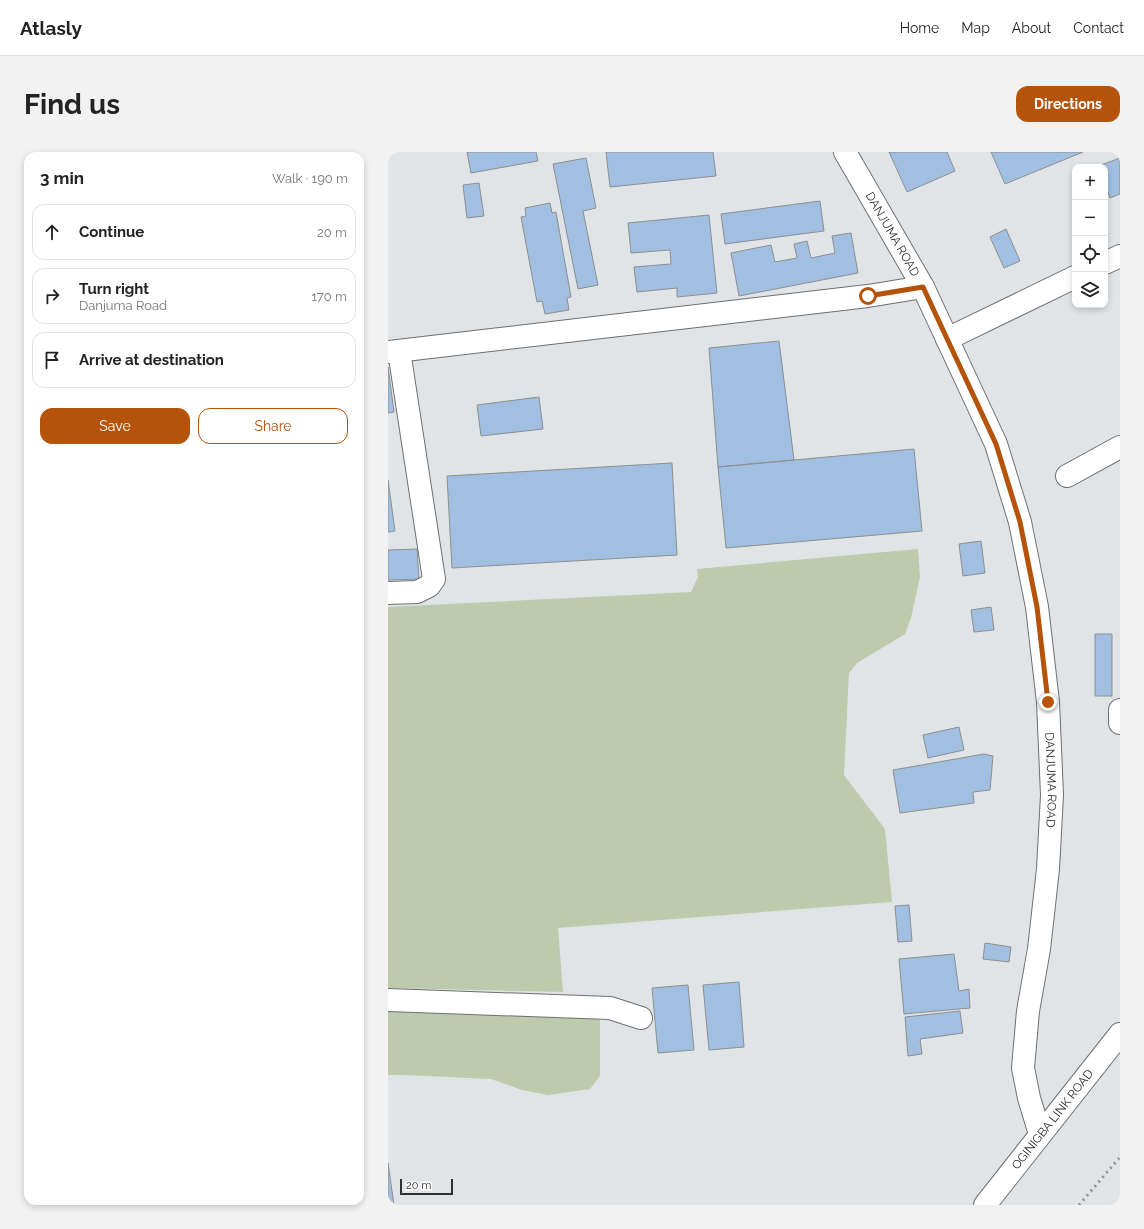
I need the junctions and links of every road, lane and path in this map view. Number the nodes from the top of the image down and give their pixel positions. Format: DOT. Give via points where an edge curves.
graph roads {
  1 [pos="845,152"];
  2 [pos="1120,256"];
  3 [pos="1108,262"];
  4 [pos="1072,278"];
  5 [pos="923,287"];
  6 [pos="947,339"];
  7 [pos="393,351"];
  8 [pos="1120,447"];
  9 [pos="1067,476"];
  10 [pos="388,593"];
  11 [pos="1120,710"];
  12 [pos="1120,723"];
  13 [pos="388,1000"];
  14 [pos="641,1018"];
  15 [pos="1120,1034"];
  16 [pos="1040,1134"];
  17 [pos="985,1205"];
  1 -- 5 [label="street, DANJUMA ROAD"];
  2 -- 3 [label="street"];
  4 -- 6 [label="street"];
  5 -- 6 [label="street, DANJUMA ROAD"];
  5 -- 7 [label="street" via="868,296"];
  6 -- 16 [label="street, DANJUMA ROAD" via="996,444 1020,522 1037,607 1048,702 1052,795 1048,869 1039,949 1028,1011 1023,1068"];
  7 -- 10 [label="street" via="434,579 429,586 417,592"];
  8 -- 9 [label="street"];
  11 -- 12 [label="street"];
  13 -- 14 [label="street" via="603,1007"];
  15 -- 16 [label="street, OGINIGBA LINK ROAD"];
  16 -- 17 [label="street, OGINIGBA LINK ROAD"];
}
